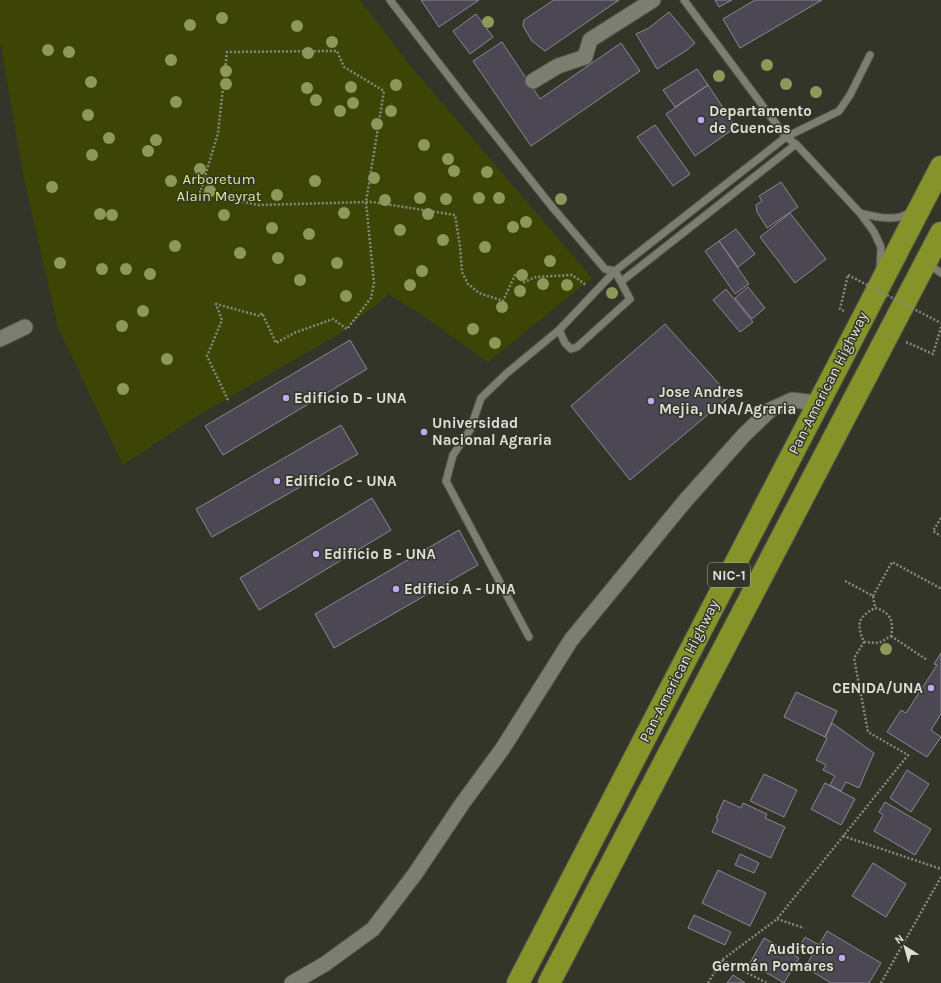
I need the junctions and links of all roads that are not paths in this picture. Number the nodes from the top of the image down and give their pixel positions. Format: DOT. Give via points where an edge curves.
graph roads {
  1 [pos="390,0"];
  2 [pos="653,0"];
  3 [pos="684,0"];
  4 [pos="870,55"];
  5 [pos="533,81"];
  6 [pos="786,137"];
  7 [pos="796,144"];
  8 [pos="941,167"];
  9 [pos="926,196"];
  10 [pos="860,213"];
  11 [pos="941,233"];
  12 [pos="933,268"];
  13 [pos="615,270"];
  14 [pos="622,281"];
  15 [pos="879,283"];
  16 [pos="25,327"];
  17 [pos="559,330"];
  18 [pos="0,339"];
  19 [pos="817,403"];
  20 [pos="529,637"];
  21 [pos="292,983"];
  22 [pos="518,983"];
  23 [pos="549,983"];
  1 -- 13 [label="lane" via="553,208 605,270"];
  2 -- 5 [label="street" via="590,40 585,57 558,66"];
  3 -- 6 [label="lane"];
  4 -- 6 [label="lane" via="850,96 839,111"];
  6 -- 7 [label="lane"];
  6 -- 13 [label="lane"];
  7 -- 10 [label="lane"];
  7 -- 14 [label="lane"];
  8 -- 9 [label="highway, Pan-American Highway / NIC-1"];
  9 -- 10 [label="lane" via="907,215 880,218"];
  9 -- 15 [label="highway, Pan-American Highway / NIC-1"];
  10 -- 15 [label="lane" via="881,247"];
  11 -- 12 [label="highway, Pan-American Highway / NIC-1"];
  12 -- 23 [label="highway, Pan-American Highway / NIC-1" via="889,334"];
  13 -- 14 [label="lane"];
  13 -- 17 [label="lane"];
  14 -- 17 [label="lane" via="630,300 578,347 571,349"];
  15 -- 19 [label="highway, Pan-American Highway / NIC-1"];
  16 -- 18 [label="street"];
  17 -- 20 [label="lane" via="481,398 470,430 453,455 446,480"];
  19 -- 21 [label="street" via="792,400 770,410 685,500 571,640 503,748 373,930 325,964"];
  19 -- 22 [label="highway, Pan-American Highway / NIC-1"];
}
